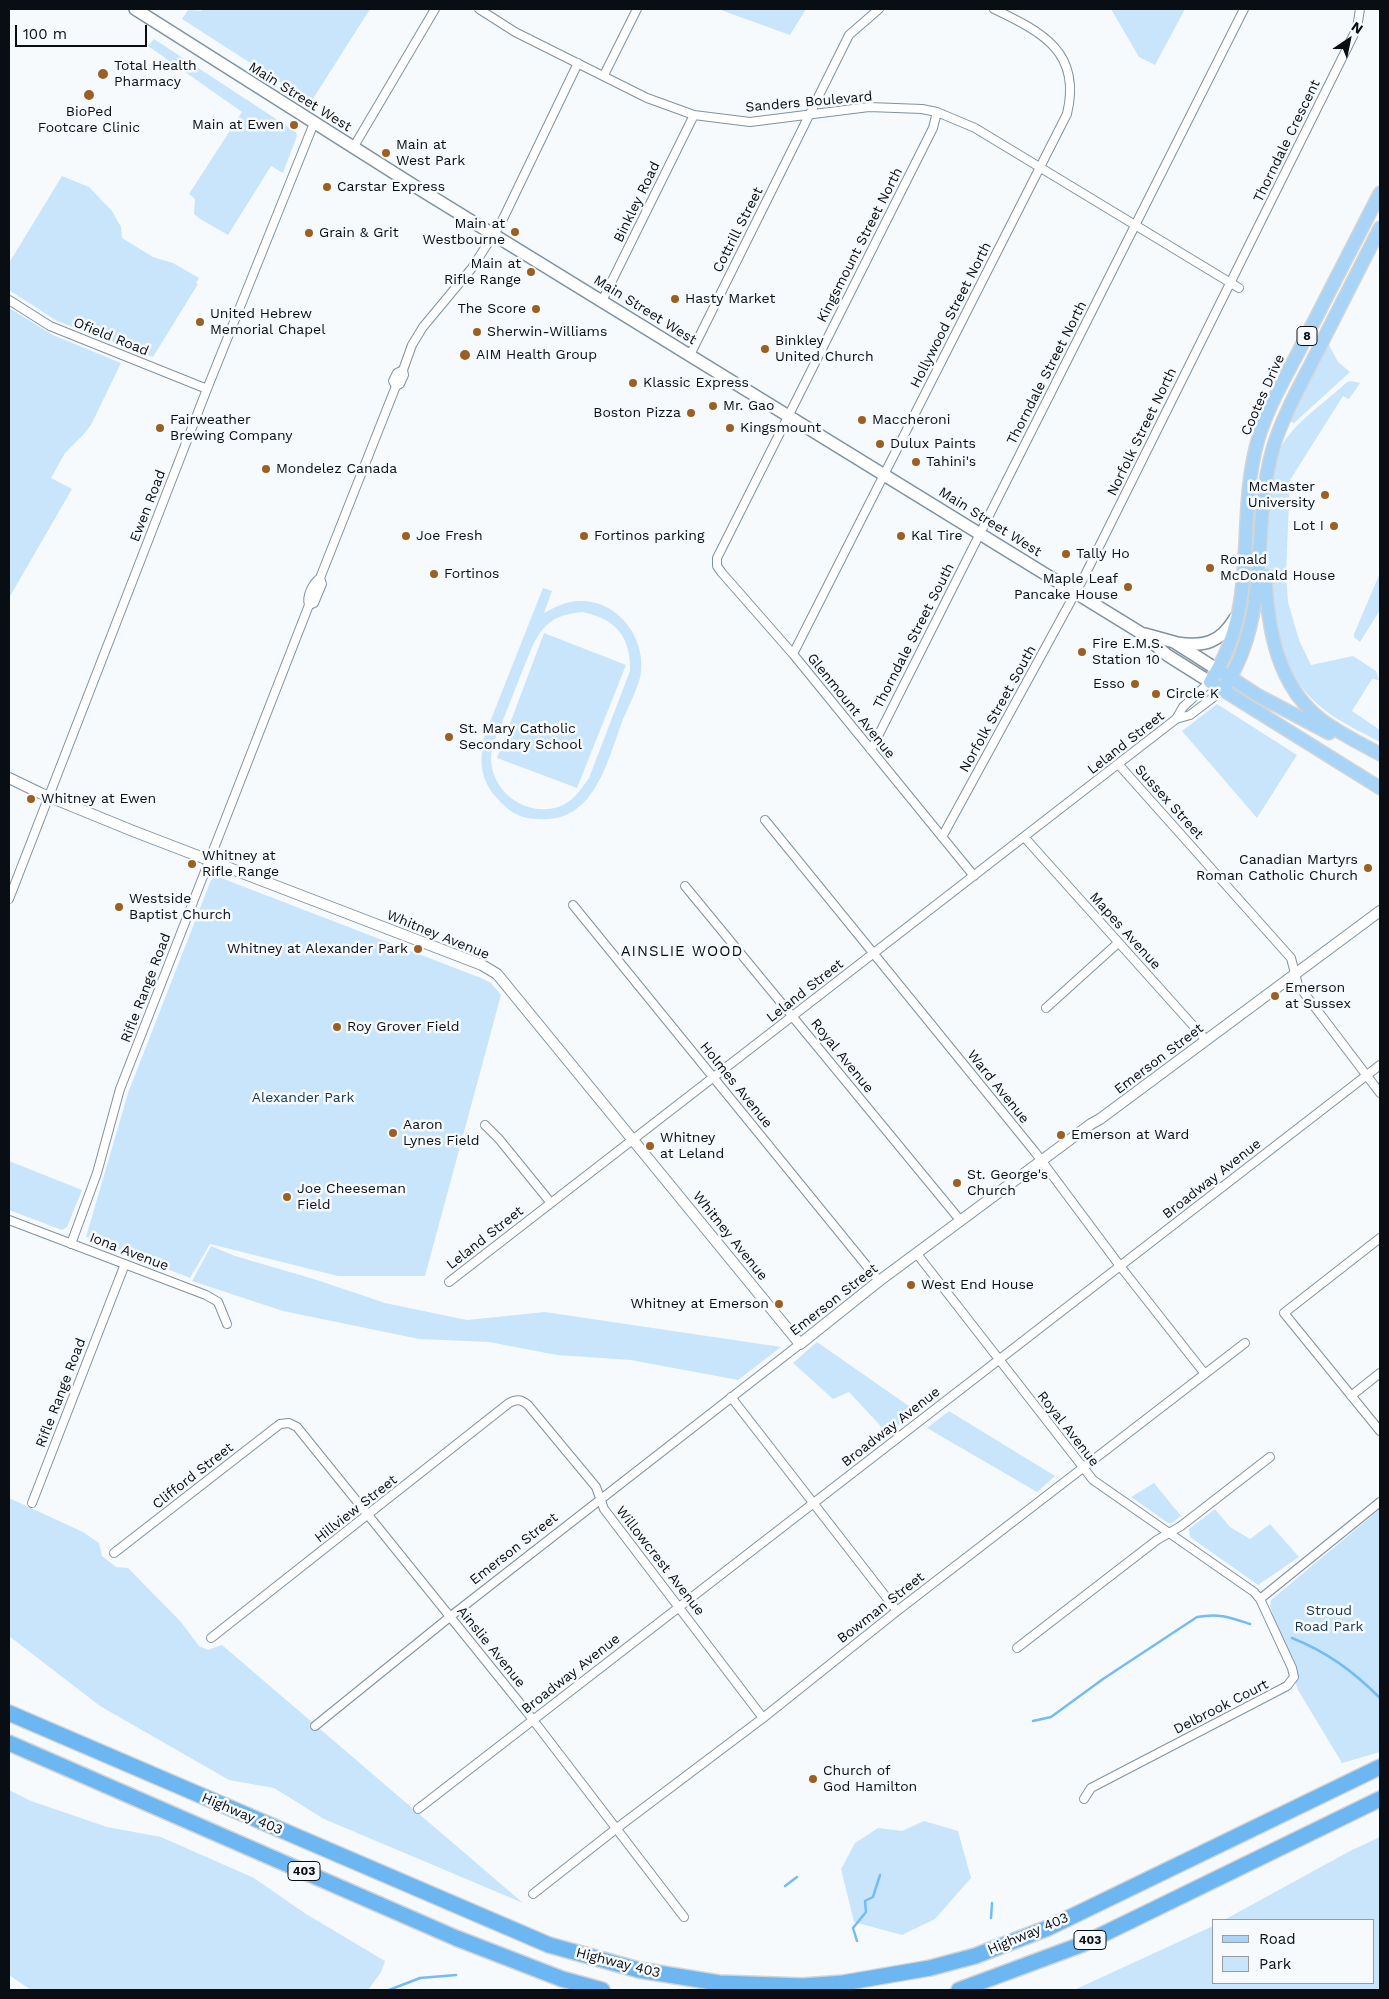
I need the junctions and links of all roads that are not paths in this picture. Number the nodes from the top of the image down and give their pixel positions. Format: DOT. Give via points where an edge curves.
graph roads {
  1 [pos="135,9"];
  2 [pos="435,9"];
  3 [pos="479,9"];
  4 [pos="637,9"];
  5 [pos="878,9"];
  6 [pos="994,9"];
  7 [pos="1244,9"];
  8 [pos="1360,9"];
  9 [pos="578,63"];
  10 [pos="604,75"];
  11 [pos="937,112"];
  12 [pos="694,115"];
  13 [pos="810,116"];
  14 [pos="314,123"];
  15 [pos="353,148"];
  16 [pos="1040,166"];
  17 [pos="1380,188"];
  18 [pos="1380,193"];
  19 [pos="1136,224"];
  20 [pos="1362,227"];
  21 [pos="1380,228"];
  22 [pos="493,234"];
  23 [pos="1380,246"];
  24 [pos="1230,283"];
  25 [pos="1239,288"];
  26 [pos="9,300"];
  27 [pos="602,301"];
  28 [pos="1338,311"];
  29 [pos="690,355"];
  30 [pos="207,389"];
  31 [pos="788,416"];
  32 [pos="884,474"];
  33 [pos="980,533"];
  34 [pos="1261,539"];
  35 [pos="719,551"];
  36 [pos="1076,592"];
  37 [pos="1241,605"];
  38 [pos="1141,633"];
  39 [pos="1174,642"];
  40 [pos="793,654"];
  41 [pos="1218,670"];
  42 [pos="1231,678"];
  43 [pos="1210,682"];
  44 [pos="1223,690"];
  45 [pos="1176,719"];
  46 [pos="871,750"];
  47 [pos="1380,754"];
  48 [pos="1380,760"];
  49 [pos="1119,765"];
  50 [pos="9,778"];
  51 [pos="1380,788"];
  52 [pos="48,797"];
  53 [pos="765,820"];
  54 [pos="942,837"];
  55 [pos="1025,838"];
  56 [pos="210,860"];
  57 [pos="974,876"];
  58 [pos="685,886"];
  59 [pos="9,899"];
  60 [pos="572,905"];
  61 [pos="1380,911"];
  62 [pos="1118,943"];
  63 [pos="873,954"];
  64 [pos="1295,975"];
  65 [pos="1046,1008"];
  66 [pos="793,1016"];
  67 [pos="1206,1040"];
  68 [pos="1380,1064"];
  69 [pos="1366,1075"];
  70 [pos="713,1078"];
  71 [pos="1380,1093"];
  72 [pos="484,1125"];
  73 [pos="633,1139"];
  74 [pos="1041,1161"];
  75 [pos="551,1203"];
  76 [pos="9,1220"];
  77 [pos="960,1220"];
  78 [pos="1380,1238"];
  79 [pos="71,1244"];
  80 [pos="917,1254"];
  81 [pos="125,1264"];
  82 [pos="1120,1266"];
  83 [pos="879,1281"];
  84 [pos="449,1282"];
  85 [pos="227,1324"];
  86 [pos="1246,1343"];
  87 [pos="800,1344"];
  88 [pos="999,1359"];
  89 [pos="1380,1372"];
  90 [pos="1205,1374"];
  91 [pos="1351,1396"];
  92 [pos="731,1397"];
  93 [pos="516,1400"];
  94 [pos="289,1423"];
  95 [pos="1380,1431"];
  96 [pos="1270,1457"];
  97 [pos="1083,1469"];
  98 [pos="600,1499"];
  99 [pos="1380,1502"];
  100 [pos="32,1503"];
  101 [pos="813,1503"];
  102 [pos="367,1516"];
  103 [pos="1168,1534"];
  104 [pos="114,1553"];
  105 [pos="1260,1599"];
  106 [pos="680,1606"];
  107 [pos="896,1611"];
  108 [pos="451,1616"];
  109 [pos="211,1638"];
  110 [pos="1017,1648"];
  111 [pos="9,1713"];
  112 [pos="764,1718"];
  113 [pos="533,1719"];
  114 [pos="316,1726"];
  115 [pos="9,1744"];
  116 [pos="1380,1768"];
  117 [pos="1380,1798"];
  118 [pos="1084,1799"];
  119 [pos="418,1809"];
  120 [pos="617,1828"];
  121 [pos="533,1894"];
  122 [pos="684,1916"];
  123 [pos="602,1990"];
  124 [pos="959,1990"];
  1 -- 14 [label="main road, Main Street West"];
  2 -- 15 [label="street"];
  3 -- 9 [label="street, Sanders Boulevard" via="515,32"];
  4 -- 10 [label="street"];
  5 -- 13 [label="street, Cottrill Street" via="849,35"];
  6 -- 16 [label="street, Hollywood Street North" via="1031,26 1051,43 1063,58 1070,78 1067,114"];
  7 -- 19 [label="street"];
  8 -- 24 [label="street, Thorndale Crescent" via="1357,28"];
  9 -- 10 [label="street, Sanders Boulevard"];
  9 -- 22 [label="street, Rifle Range Road"];
  10 -- 12 [label="street, Sanders Boulevard" via="647,98"];
  11 -- 13 [label="street, Sanders Boulevard" via="922,108 869,107"];
  11 -- 16 [label="street, Sanders Boulevard" via="975,128"];
  11 -- 31 [label="street, Kingsmount Street North" via="933,128"];
  12 -- 13 [label="street, Sanders Boulevard" via="750,122"];
  12 -- 27 [label="street, Binkley Road"];
  13 -- 29 [label="street, Cottrill Street"];
  14 -- 15 [label="main road, Main Street West"];
  14 -- 30 [label="street, Ewen Road"];
  15 -- 22 [label="main road, Main Street West"];
  16 -- 19 [label="street, Sanders Boulevard"];
  16 -- 32 [label="street, Hollywood Street North"];
  17 -- 20 [label="main road"];
  18 -- 20 [label="main road, Cootes Drive / 8"];
  19 -- 24 [label="street, Sanders Boulevard"];
  19 -- 33 [label="street, Thorndale Street North"];
  20 -- 37 [label="main road, Cootes Drive / 8" via="1276,395 1260,433 1251,472"];
  21 -- 28 [label="main road, Cootes Drive / 8"];
  22 -- 27 [label="main road, Main Street West"];
  22 -- 56 [label="street, Rifle Range Road" via="472,268 423,327 412,346 404,375 396,386 320,578 322,584 314,603 309,605"];
  23 -- 28 [label="main road"];
  24 -- 25 [label="street, Sanders Boulevard"];
  24 -- 36 [label="street, Norfolk Street North"];
  26 -- 30 [label="street, Ofield Road" via="50,326"];
  27 -- 29 [label="main road, Main Street West"];
  28 -- 34 [label="main road, Cootes Drive / 8" via="1278,432 1265,483"];
  29 -- 31 [label="main road, Main Street West"];
  30 -- 52 [label="street, Ewen Road"];
  31 -- 32 [label="main road, Main Street West"];
  31 -- 35 [label="street, Kingsmount Street North"];
  32 -- 33 [label="main road, Main Street West"];
  32 -- 40 [label="street, Hollywood Street North"];
  33 -- 36 [label="main road, Main Street West"];
  33 -- 46 [label="street, Thorndale Street South"];
  34 -- 42 [label="main road, Cootes Drive / 8" via="1252,623"];
  34 -- 47 [label="main road" via="1269,627 1289,681 1300,698 1322,720"];
  35 -- 40 [label="street, Glenmount Avenue" via="716,558 718,566"];
  36 -- 38 [label="main road, Main Street West"];
  36 -- 54 [label="street, Norfolk Street South"];
  37 -- 39 [label="main road" via="1227,629 1216,639 1196,644"];
  37 -- 41 [label="main road, Cootes Drive / 8" via="1230,646"];
  38 -- 39 [label="main road, Main Street West"];
  38 -- 43 [label="main road, Main Street West"];
  39 -- 41 [label="main road, Main Street West"];
  40 -- 46 [label="street, Glenmount Avenue"];
  41 -- 42 [label="main road, Main Street West"];
  41 -- 43 [label="main road, Cootes Drive / 8"];
  42 -- 44 [label="main road, Cootes Drive / 8"];
  42 -- 48 [label="main road, Main Street West"];
  43 -- 44 [label="main road, Main Street West"];
  43 -- 45 [label="street, Leland Street" via="1183,707"];
  44 -- 45 [label="street, Leland Street" via="1190,715"];
  44 -- 51 [label="main road, Main Street West"];
  45 -- 49 [label="street, Leland Street"];
  46 -- 54 [label="street, Glenmount Avenue"];
  49 -- 55 [label="street, Leland Street"];
  49 -- 64 [label="street, Sussex Street" via="1291,958"];
  50 -- 52 [label="street, Whitney Avenue"];
  52 -- 56 [label="street, Whitney Avenue"];
  52 -- 59 [label="street, Ewen Road"];
  53 -- 63 [label="street, Ward Avenue"];
  54 -- 57 [label="street, Glenmount Avenue"];
  55 -- 57 [label="street, Leland Street"];
  55 -- 62 [label="street, Mapes Avenue"];
  56 -- 73 [label="street, Whitney Avenue" via="482,965 497,974"];
  56 -- 79 [label="street, Rifle Range Road" via="120,1089 97,1173"];
  57 -- 63 [label="street, Leland Street"];
  58 -- 66 [label="street, Royal Avenue"];
  60 -- 70 [label="street, Holmes Avenue"];
  61 -- 64 [label="street, Emerson Street"];
  62 -- 65 [label="street"];
  62 -- 67 [label="street, Mapes Avenue"];
  63 -- 66 [label="street, Leland Street"];
  63 -- 74 [label="street, Ward Avenue"];
  64 -- 67 [label="street, Emerson Street"];
  64 -- 69 [label="street, Sussex Street" via="1298,985"];
  66 -- 70 [label="street, Leland Street"];
  66 -- 77 [label="street, Royal Avenue"];
  67 -- 74 [label="street, Emerson Street"];
  68 -- 69 [label="street, Broadway Avenue"];
  69 -- 71 [label="street, Sussex Street"];
  69 -- 82 [label="street, Broadway Avenue"];
  70 -- 73 [label="street, Leland Street"];
  70 -- 83 [label="street, Holmes Avenue"];
  72 -- 75 [label="street"];
  73 -- 75 [label="street, Leland Street"];
  73 -- 87 [label="street, Whitney Avenue"];
  74 -- 77 [label="street, Emerson Street"];
  74 -- 82 [label="street, Ward Avenue"];
  75 -- 84 [label="street, Leland Street"];
  76 -- 79 [label="street, Iona Avenue"];
  77 -- 80 [label="street, Emerson Street"];
  78 -- 91 [label="street" via="1284,1313"];
  79 -- 81 [label="street, Iona Avenue"];
  80 -- 83 [label="street, Emerson Street"];
  80 -- 88 [label="street, Royal Avenue"];
  81 -- 85 [label="street, Iona Avenue" via="218,1302"];
  81 -- 100 [label="street, Rifle Range Road"];
  82 -- 88 [label="street, Broadway Avenue"];
  82 -- 90 [label="street, Ward Avenue"];
  83 -- 87 [label="street, Emerson Street"];
  86 -- 90 [label="street, Bowman Street"];
  87 -- 92 [label="street, Emerson Street"];
  88 -- 97 [label="street, Royal Avenue"];
  88 -- 101 [label="street, Broadway Avenue"];
  89 -- 91 [label="street"];
  90 -- 97 [label="street, Bowman Street"];
  91 -- 95 [label="street"];
  92 -- 98 [label="street, Emerson Street"];
  92 -- 101 [label="street"];
  93 -- 98 [label="street, Willowcrest Avenue" via="528,1405 596,1487"];
  93 -- 102 [label="street, Hillview Street"];
  94 -- 102 [label="street, Ainslie Avenue" via="297,1428"];
  94 -- 104 [label="street, Clifford Street" via="280,1424"];
  96 -- 103 [label="street"];
  97 -- 103 [label="street, Royal Avenue" via="1092,1480"];
  97 -- 107 [label="street, Bowman Street"];
  98 -- 106 [label="street, Willowcrest Avenue" via="604,1509"];
  98 -- 108 [label="street, Emerson Street"];
  99 -- 105 [label="street"];
  101 -- 106 [label="street, Broadway Avenue"];
  101 -- 107 [label="street"];
  102 -- 108 [label="street, Ainslie Avenue"];
  102 -- 109 [label="street, Hillview Street"];
  103 -- 105 [label="street, Royal Avenue"];
  103 -- 110 [label="street"];
  105 -- 118 [label="street, Delbrook Court" via="1292,1668 1294,1677 1287,1686 1091,1788"];
  106 -- 112 [label="street, Willowcrest Avenue"];
  106 -- 113 [label="street, Broadway Avenue"];
  107 -- 112 [label="street, Bowman Street"];
  108 -- 113 [label="street, Ainslie Avenue"];
  108 -- 114 [label="street, Emerson Street"];
  111 -- 116 [label="highway, Highway 403 / 403" via="549,1945 639,1970 689,1979 803,1986 895,1975 975,1956 1048,1928"];
  112 -- 120 [label="street, Bowman Street"];
  113 -- 119 [label="street, Broadway Avenue"];
  113 -- 120 [label="street, Ainslie Avenue"];
  115 -- 123 [label="highway, Highway 403 / 403" via="456,1938 562,1979"];
  117 -- 124 [label="highway, Highway 403 / 403" via="1083,1944"];
  120 -- 121 [label="street, Bowman Street"];
  120 -- 122 [label="street, Ainslie Avenue"];
}
